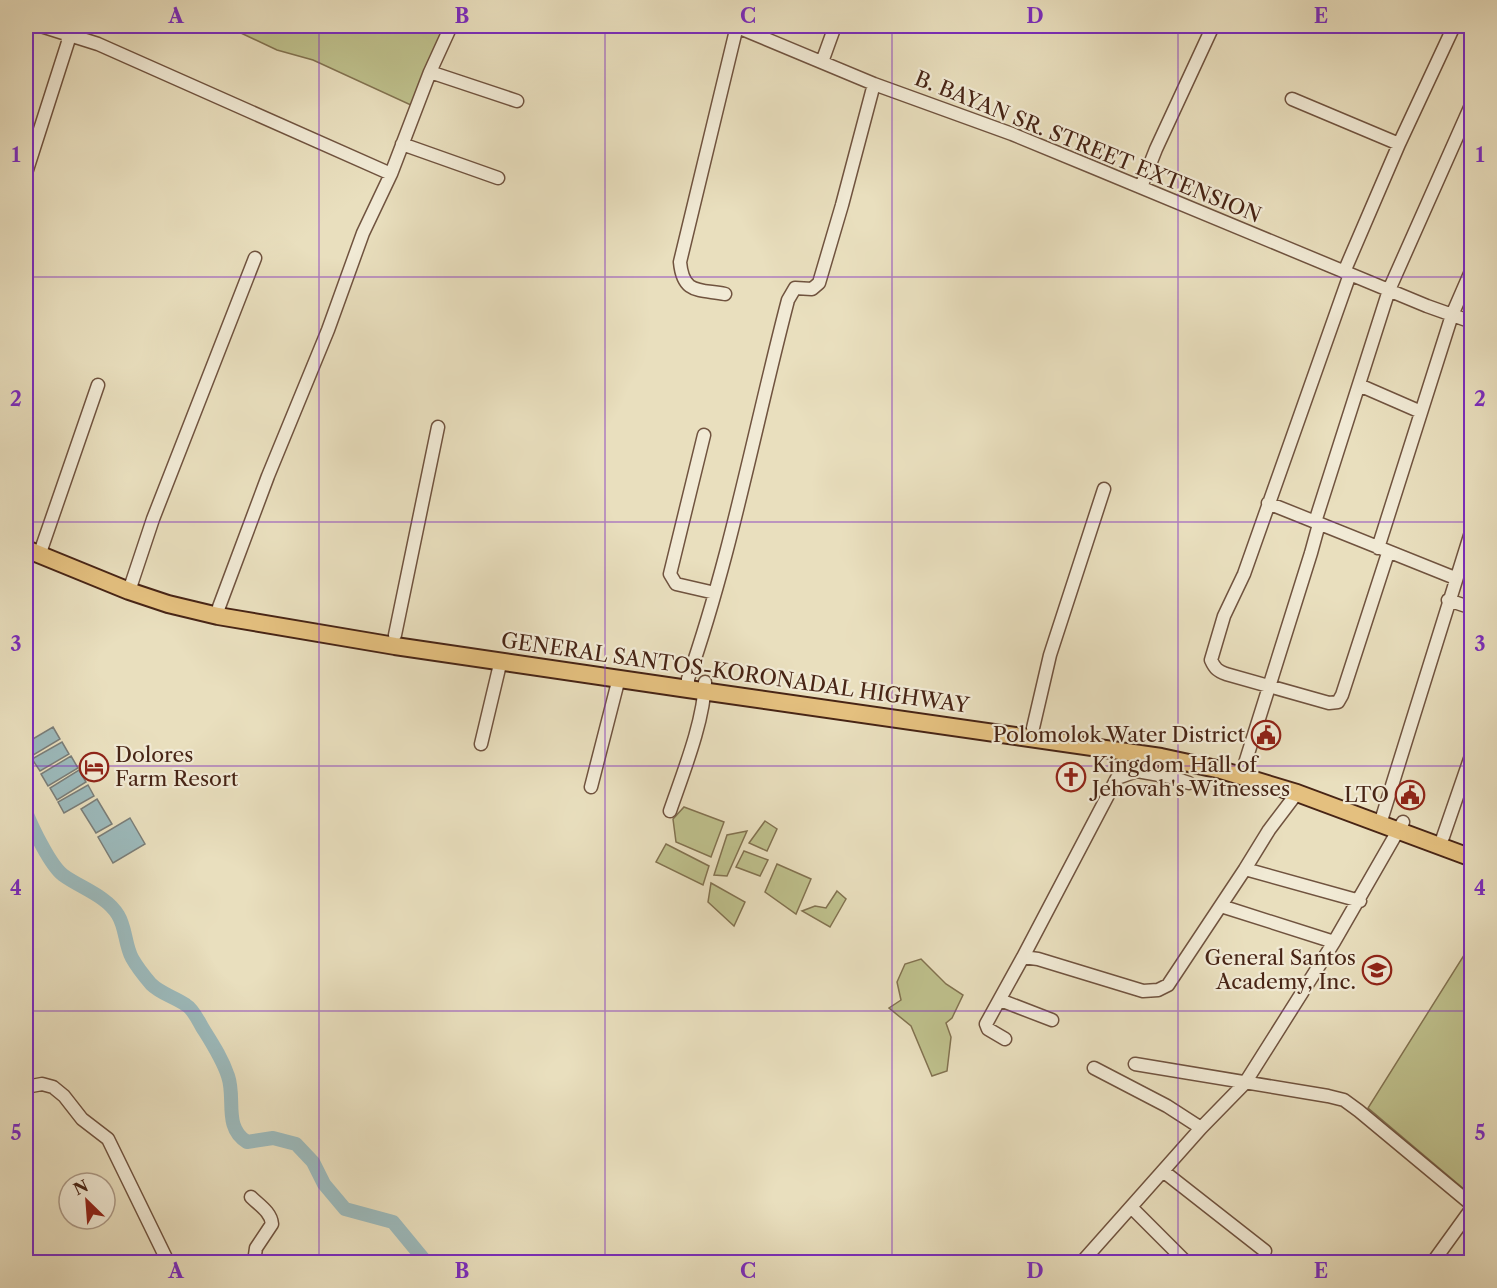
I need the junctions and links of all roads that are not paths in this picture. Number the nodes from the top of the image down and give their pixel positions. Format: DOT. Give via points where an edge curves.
graph roads {
  1 [pos="41,26"];
  2 [pos="451,26"];
  3 [pos="835,26"];
  4 [pos="1213,26"];
  5 [pos="1454,26"];
  6 [pos="740,27"];
  7 [pos="67,30"];
  8 [pos="822,62"];
  9 [pos="430,72"];
  10 [pos="874,84"];
  11 [pos="1292,99"];
  12 [pos="517,101"];
  13 [pos="1470,108"];
  14 [pos="402,144"];
  15 [pos="1399,144"];
  16 [pos="26,173"];
  17 [pos="391,174"];
  18 [pos="498,178"];
  19 [pos="1141,187"];
  20 [pos="255,258"];
  21 [pos="1472,269"];
  22 [pos="1347,273"];
  23 [pos="1389,290"];
  24 [pos="725,294"];
  25 [pos="1452,315"];
  26 [pos="1472,322"];
  27 [pos="1360,382"];
  28 [pos="98,385"];
  29 [pos="1407,397"];
  30 [pos="1421,412"];
  31 [pos="438,427"];
  32 [pos="704,435"];
  33 [pos="1104,489"];
  34 [pos="1268,503"];
  35 [pos="1317,523"];
  36 [pos="1472,529"];
  37 [pos="26,541"];
  38 [pos="34,548"];
  39 [pos="1383,550"];
  40 [pos="1455,578"];
  41 [pos="131,586"];
  42 [pos="715,593"];
  43 [pos="1449,600"];
  44 [pos="219,606"];
  45 [pos="1472,608"];
  46 [pos="268,620"];
  47 [pos="395,635"];
  48 [pos="501,660"];
  49 [pos="619,678"];
  50 [pos="697,685"];
  51 [pos="1269,686"];
  52 [pos="1034,728"];
  53 [pos="481,744"];
  54 [pos="1472,753"];
  55 [pos="1175,760"];
  56 [pos="1242,772"];
  57 [pos="1171,777"];
  58 [pos="1189,783"];
  59 [pos="591,787"];
  60 [pos="1297,793"];
  61 [pos="670,811"];
  62 [pos="1381,819"];
  63 [pos="1401,826"];
  64 [pos="1443,837"];
  65 [pos="1472,846"];
  66 [pos="1472,858"];
  67 [pos="1245,869"];
  68 [pos="1360,901"];
  69 [pos="1221,906"];
  70 [pos="1334,942"];
  71 [pos="1023,957"];
  72 [pos="1000,1000"];
  73 [pos="1052,1020"];
  74 [pos="1005,1039"];
  75 [pos="1135,1064"];
  76 [pos="1094,1068"];
  77 [pos="1245,1083"];
  78 [pos="26,1088"];
  79 [pos="1202,1128"];
  80 [pos="1163,1171"];
  81 [pos="251,1197"];
  82 [pos="1131,1207"];
  83 [pos="1472,1207"];
  84 [pos="1265,1251"];
  85 [pos="168,1263"];
  86 [pos="254,1263"];
  87 [pos="1082,1263"];
  88 [pos="1186,1263"];
  89 [pos="1433,1263"];
  1 -- 7 [label="street"];
  2 -- 9 [label="street"];
  3 -- 8 [label="street"];
  4 -- 19 [label="street"];
  5 -- 15 [label="street"];
  6 -- 8 [label="street, B. BAYAN SR. STREET EXTENSION"];
  6 -- 24 [label="street" via="680,262 687,285"];
  7 -- 16 [label="street" via="68,42"];
  7 -- 17 [label="street"];
  8 -- 10 [label="street, B. BAYAN SR. STREET EXTENSION"];
  9 -- 12 [label="street"];
  9 -- 14 [label="street"];
  10 -- 19 [label="street, B. BAYAN SR. STREET EXTENSION"];
  10 -- 42 [label="street" via="819,284 812,289 795,288 788,300"];
  11 -- 15 [label="street"];
  13 -- 23 [label="street"];
  14 -- 17 [label="street"];
  14 -- 18 [label="street"];
  15 -- 22 [label="street"];
  17 -- 44 [label="street" via="360,242"];
  19 -- 22 [label="street, B. BAYAN SR. STREET EXTENSION"];
  20 -- 41 [label="street" via="153,519"];
  21 -- 25 [label="street"];
  22 -- 23 [label="street, B. BAYAN SR. STREET EXTENSION"];
  22 -- 34 [label="street"];
  23 -- 25 [label="street, B. BAYAN SR. STREET EXTENSION"];
  23 -- 27 [label="street"];
  25 -- 26 [label="street, B. BAYAN SR. STREET EXTENSION"];
  25 -- 30 [label="street"];
  27 -- 29 [label="street"];
  27 -- 30 [label="street"];
  27 -- 35 [label="street"];
  28 -- 38 [label="street"];
  30 -- 39 [label="street"];
  31 -- 47 [label="street"];
  32 -- 42 [label="street" via="670,574 676,584"];
  33 -- 52 [label="street" via="1050,655"];
  34 -- 35 [label="street"];
  34 -- 51 [label="street" via="1211,660 1218,671"];
  35 -- 39 [label="street"];
  35 -- 51 [label="street" via="1311,554"];
  36 -- 40 [label="street"];
  37 -- 38 [label="highway, GENERAL SANTOS-KORONADAL HIGHWAY"];
  38 -- 41 [label="highway, GENERAL SANTOS-KORONADAL HIGHWAY"];
  39 -- 40 [label="street"];
  39 -- 51 [label="street" via="1338,702 1329,703"];
  40 -- 43 [label="street"];
  41 -- 44 [label="highway, GENERAL SANTOS-KORONADAL HIGHWAY"];
  41 -- 46 [label="highway, GENERAL SANTOS-KORONADAL HIGHWAY" via="168,604 218,616"];
  42 -- 50 [label="street"];
  43 -- 45 [label="street"];
  43 -- 62 [label="street"];
  44 -- 46 [label="highway, GENERAL SANTOS-KORONADAL HIGHWAY"];
  46 -- 47 [label="highway, GENERAL SANTOS-KORONADAL HIGHWAY"];
  46 -- 48 [label="highway, GENERAL SANTOS-KORONADAL HIGHWAY" via="395,646"];
  47 -- 50 [label="highway, GENERAL SANTOS-KORONADAL HIGHWAY"];
  48 -- 49 [label="highway, GENERAL SANTOS-KORONADAL HIGHWAY"];
  48 -- 53 [label="street"];
  49 -- 50 [label="highway, GENERAL SANTOS-KORONADAL HIGHWAY"];
  49 -- 59 [label="street"];
  50 -- 52 [label="highway, GENERAL SANTOS-KORONADAL HIGHWAY"];
  50 -- 55 [label="highway, GENERAL SANTOS-KORONADAL HIGHWAY"];
  50 -- 61 [label="street" via="696,731"];
  51 -- 56 [label="street"];
  52 -- 56 [label="highway, GENERAL SANTOS-KORONADAL HIGHWAY" via="1162,750"];
  54 -- 64 [label="street"];
  55 -- 56 [label="highway, GENERAL SANTOS-KORONADAL HIGHWAY"];
  55 -- 57 [label="street"];
  56 -- 60 [label="highway, GENERAL SANTOS-KORONADAL HIGHWAY"];
  56 -- 62 [label="highway, GENERAL SANTOS-KORONADAL HIGHWAY" via="1270,774"];
  57 -- 58 [label="street"];
  57 -- 71 [label="street" via="1137,771 1118,778"];
  60 -- 62 [label="highway, GENERAL SANTOS-KORONADAL HIGHWAY"];
  60 -- 67 [label="street"];
  62 -- 63 [label="highway, GENERAL SANTOS-KORONADAL HIGHWAY"];
  63 -- 64 [label="highway, GENERAL SANTOS-KORONADAL HIGHWAY"];
  63 -- 66 [label="highway, GENERAL SANTOS-KORONADAL HIGHWAY"];
  63 -- 68 [label="street"];
  64 -- 65 [label="highway, GENERAL SANTOS-KORONADAL HIGHWAY"];
  67 -- 68 [label="street"];
  67 -- 69 [label="street"];
  68 -- 70 [label="street"];
  69 -- 70 [label="street"];
  69 -- 71 [label="street" via="1168,984 1158,990 1143,991"];
  70 -- 77 [label="street"];
  71 -- 72 [label="street"];
  72 -- 73 [label="street"];
  72 -- 74 [label="street" via="986,1026"];
  75 -- 77 [label="street"];
  76 -- 79 [label="street"];
  77 -- 79 [label="street"];
  77 -- 83 [label="street" via="1344,1101"];
  78 -- 85 [label="street" via="42,1084 53,1087 82,1119 108,1139"];
  79 -- 80 [label="street"];
  80 -- 82 [label="street"];
  80 -- 84 [label="street"];
  81 -- 86 [label="street" via="272,1220 256,1248"];
  82 -- 87 [label="street"];
  82 -- 88 [label="street"];
  83 -- 89 [label="street"];
}
